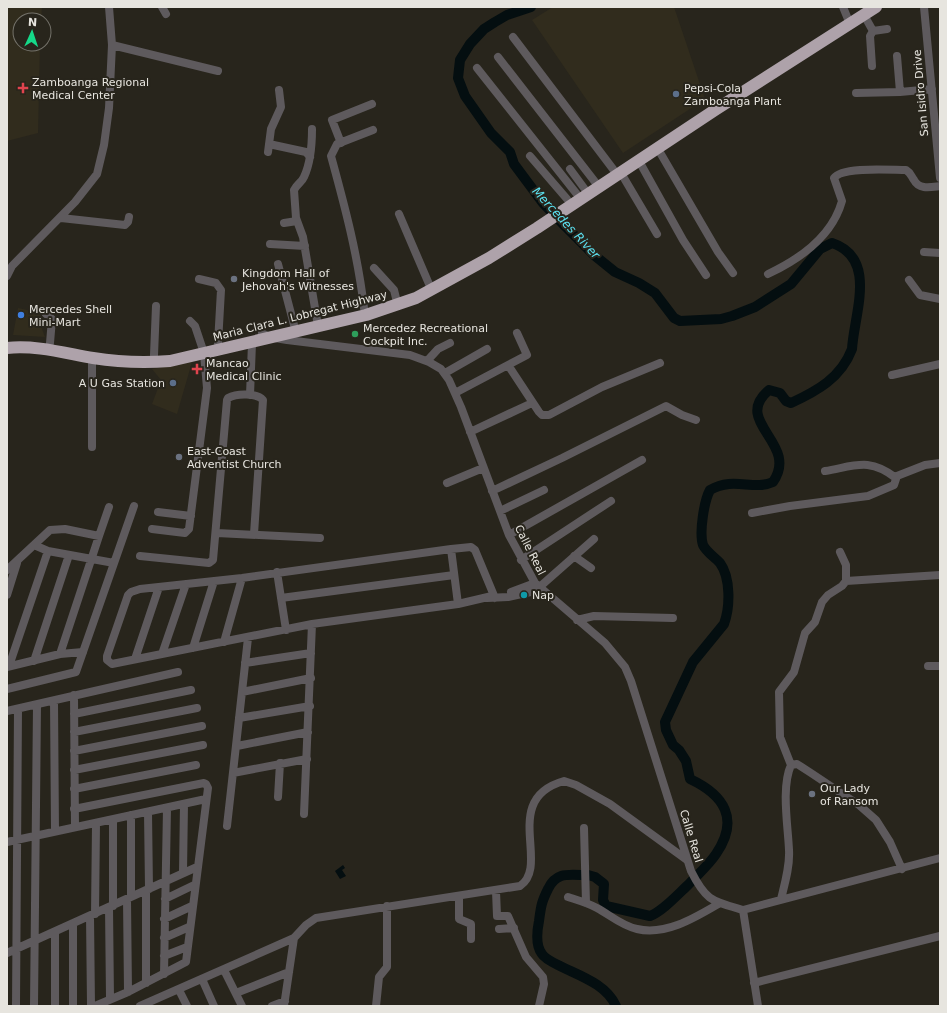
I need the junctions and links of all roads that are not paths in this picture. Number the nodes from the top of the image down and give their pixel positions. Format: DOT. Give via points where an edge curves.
graph roads {
  1 [pos="109,7"];
  2 [pos="876,7"];
  3 [pos="924,7"];
  4 [pos="864,11"];
  5 [pos="846,17"];
  6 [pos="887,29"];
  7 [pos="873,30"];
  8 [pos="825,36"];
  9 [pos="514,37"];
  10 [pos="112,45"];
  11 [pos="897,56"];
  12 [pos="498,57"];
  13 [pos="872,66"];
  14 [pos="477,68"];
  15 [pos="218,71"];
  16 [pos="932,89"];
  17 [pos="279,90"];
  18 [pos="900,92"];
  19 [pos="856,93"];
  20 [pos="372,104"];
  21 [pos="312,129"];
  22 [pos="373,130"];
  23 [pos="341,143"];
  24 [pos="658,149"];
  25 [pos="939,155"];
  26 [pos="530,156"];
  27 [pos="310,157"];
  28 [pos="639,161"];
  29 [pos="570,169"];
  30 [pos="617,171"];
  31 [pos="940,178"];
  32 [pos="597,184"];
  33 [pos="940,186"];
  34 [pos="572,198"];
  35 [pos="399,214"];
  36 [pos="130,217"];
  37 [pos="61,218"];
  38 [pos="297,221"];
  39 [pos="284,224"];
  40 [pos="535,224"];
  41 [pos="657,234"];
  42 [pos="270,244"];
  43 [pos="305,246"];
  44 [pos="924,252"];
  45 [pos="940,253"];
  46 [pos="278,264"];
  47 [pos="374,268"];
  48 [pos="733,274"];
  49 [pos="768,274"];
  50 [pos="706,275"];
  51 [pos="7,276"];
  52 [pos="199,279"];
  53 [pos="909,280"];
  54 [pos="429,284"];
  55 [pos="396,298"];
  56 [pos="940,298"];
  57 [pos="156,306"];
  58 [pos="364,308"];
  59 [pos="46,314"];
  60 [pos="318,320"];
  61 [pos="190,321"];
  62 [pos="294,325"];
  63 [pos="262,333"];
  64 [pos="517,333"];
  65 [pos="273,338"];
  66 [pos="7,342"];
  67 [pos="50,343"];
  68 [pos="218,343"];
  69 [pos="252,343"];
  70 [pos="450,343"];
  71 [pos="7,348"];
  72 [pos="487,349"];
  73 [pos="203,351"];
  74 [pos="154,355"];
  75 [pos="92,358"];
  76 [pos="427,361"];
  77 [pos="660,363"];
  78 [pos="940,364"];
  79 [pos="508,365"];
  80 [pos="445,374"];
  81 [pos="892,375"];
  82 [pos="455,393"];
  83 [pos="250,395"];
  84 [pos="532,403"];
  85 [pos="696,420"];
  86 [pos="470,432"];
  87 [pos="92,446"];
  88 [pos="642,460"];
  89 [pos="940,463"];
  90 [pos="483,468"];
  91 [pos="825,471"];
  92 [pos="896,478"];
  93 [pos="447,483"];
  94 [pos="544,490"];
  95 [pos="492,491"];
  96 [pos="611,501"];
  97 [pos="134,506"];
  98 [pos="109,507"];
  99 [pos="500,511"];
  100 [pos="158,512"];
  101 [pos="752,513"];
  102 [pos="191,516"];
  103 [pos="152,529"];
  104 [pos="217,533"];
  105 [pos="254,534"];
  106 [pos="509,535"];
  107 [pos="99,536"];
  108 [pos="320,538"];
  109 [pos="594,539"];
  110 [pos="34,545"];
  111 [pos="451,549"];
  112 [pos="48,551"];
  113 [pos="840,552"];
  114 [pos="69,555"];
  115 [pos="140,556"];
  116 [pos="574,556"];
  117 [pos="91,559"];
  118 [pos="521,560"];
  119 [pos="17,563"];
  120 [pos="114,563"];
  121 [pos="591,568"];
  122 [pos="7,570"];
  123 [pos="277,572"];
  124 [pos="454,575"];
  125 [pos="940,575"];
  126 [pos="242,578"];
  127 [pos="846,580"];
  128 [pos="214,581"];
  129 [pos="186,584"];
  130 [pos="537,586"];
  131 [pos="159,587"];
  132 [pos="7,595"];
  133 [pos="492,597"];
  134 [pos="281,598"];
  135 [pos="458,604"];
  136 [pos="673,618"];
  137 [pos="577,620"];
  138 [pos="312,624"];
  139 [pos="286,630"];
  140 [pos="248,638"];
  141 [pos="224,642"];
  142 [pos="193,648"];
  143 [pos="83,652"];
  144 [pos="312,653"];
  145 [pos="60,654"];
  146 [pos="162,654"];
  147 [pos="135,659"];
  148 [pos="34,661"];
  149 [pos="245,663"];
  150 [pos="8,666"];
  151 [pos="928,666"];
  152 [pos="940,666"];
  153 [pos="178,672"];
  154 [pos="311,678"];
  155 [pos="7,689"];
  156 [pos="191,690"];
  157 [pos="242,692"];
  158 [pos="74,695"];
  159 [pos="54,700"];
  160 [pos="37,705"];
  161 [pos="310,706"];
  162 [pos="197,708"];
  163 [pos="18,709"];
  164 [pos="7,711"];
  165 [pos="74,714"];
  166 [pos="239,718"];
  167 [pos="202,726"];
  168 [pos="74,732"];
  169 [pos="308,732"];
  170 [pos="203,745"];
  171 [pos="237,746"];
  172 [pos="74,751"];
  173 [pos="307,759"];
  174 [pos="280,763"];
  175 [pos="196,765"];
  176 [pos="791,765"];
  177 [pos="74,770"];
  178 [pos="233,773"];
  179 [pos="74,789"];
  180 [pos="278,797"];
  181 [pos="206,799"];
  182 [pos="184,804"];
  183 [pos="167,808"];
  184 [pos="74,809"];
  185 [pos="148,812"];
  186 [pos="304,814"];
  187 [pos="131,815"];
  188 [pos="113,820"];
  189 [pos="96,824"];
  190 [pos="227,826"];
  191 [pos="75,827"];
  192 [pos="584,828"];
  193 [pos="55,831"];
  194 [pos="35,836"];
  195 [pos="18,839"];
  196 [pos="7,842"];
  197 [pos="940,858"];
  198 [pos="687,860"];
  199 [pos="197,866"];
  200 [pos="902,869"];
  201 [pos="183,872"];
  202 [pos="166,880"];
  203 [pos="194,885"];
  204 [pos="147,889"];
  205 [pos="496,891"];
  206 [pos="459,896"];
  207 [pos="129,897"];
  208 [pos="568,897"];
  209 [pos="165,898"];
  210 [pos="782,899"];
  211 [pos="586,903"];
  212 [pos="720,903"];
  213 [pos="111,906"];
  214 [pos="192,906"];
  215 [pos="388,906"];
  216 [pos="743,910"];
  217 [pos="93,915"];
  218 [pos="164,919"];
  219 [pos="73,924"];
  220 [pos="190,927"];
  221 [pos="514,928"];
  222 [pos="498,929"];
  223 [pos="55,932"];
  224 [pos="940,936"];
  225 [pos="164,938"];
  226 [pos="294,938"];
  227 [pos="471,939"];
  228 [pos="36,940"];
  229 [pos="187,947"];
  230 [pos="16,948"];
  231 [pos="7,953"];
  232 [pos="164,956"];
  233 [pos="224,970"];
  234 [pos="289,972"];
  235 [pos="164,974"];
  236 [pos="202,979"];
  237 [pos="146,983"];
  238 [pos="754,983"];
  239 [pos="179,990"];
  240 [pos="128,992"];
  241 [pos="236,993"];
  242 [pos="110,999"];
  243 [pos="158,1003"];
  244 [pos="285,1003"];
  245 [pos="16,1006"];
  246 [pos="34,1006"];
  247 [pos="55,1006"];
  248 [pos="73,1006"];
  249 [pos="91,1006"];
  250 [pos="95,1006"];
  251 [pos="140,1006"];
  252 [pos="187,1006"];
  253 [pos="214,1006"];
  254 [pos="241,1006"];
  255 [pos="272,1006"];
  256 [pos="376,1006"];
  257 [pos="539,1006"];
  258 [pos="758,1006"];
  1 -- 10 [label="street"];
  2 -- 4 [label="highway, Maria Clara L. Lobregat Highway"];
  3 -- 16 [label="street, San Isidro Drive"];
  4 -- 5 [label="highway, Maria Clara L. Lobregat Highway"];
  4 -- 7 [label="street"];
  5 -- 8 [label="highway, Maria Clara L. Lobregat Highway"];
  6 -- 7 [label="street"];
  7 -- 13 [label="street" via="870,36"];
  8 -- 24 [label="highway, Maria Clara L. Lobregat Highway"];
  8 -- 30 [label="highway, Maria Clara L. Lobregat Highway"];
  9 -- 30 [label="street"];
  10 -- 15 [label="street"];
  10 -- 37 [label="street" via="108,108 100,164 91,184"];
  11 -- 18 [label="street"];
  12 -- 32 [label="street"];
  14 -- 34 [label="street"];
  16 -- 18 [label="street"];
  16 -- 25 [label="street, San Isidro Drive"];
  17 -- 27 [label="street" via="281,107 271,129 268,148 306,152"];
  18 -- 19 [label="street"];
  20 -- 23 [label="street" via="332,120"];
  21 -- 27 [label="street"];
  22 -- 23 [label="street"];
  23 -- 58 [label="street" via="337,144 331,156 353,237"];
  24 -- 28 [label="highway, Maria Clara L. Lobregat Highway"];
  24 -- 48 [label="street"];
  25 -- 31 [label="street, San Isidro Drive"];
  26 -- 34 [label="street"];
  27 -- 38 [label="street" via="304,177 294,190"];
  28 -- 30 [label="highway, Maria Clara L. Lobregat Highway"];
  28 -- 50 [label="street" via="683,240"];
  29 -- 34 [label="street"];
  30 -- 32 [label="highway, Maria Clara L. Lobregat Highway"];
  30 -- 41 [label="street"];
  32 -- 34 [label="highway, Maria Clara L. Lobregat Highway"];
  32 -- 34 [label="highway, Maria Clara L. Lobregat Highway"];
  33 -- 49 [label="street" via="920,187 906,170 838,174 834,178 842,201 833,224 824,236 800,255"];
  34 -- 40 [label="highway, Maria Clara L. Lobregat Highway"];
  35 -- 54 [label="street"];
  36 -- 37 [label="street" via="124,225"];
  37 -- 51 [label="street" via="12,266"];
  38 -- 39 [label="street"];
  38 -- 43 [label="street"];
  40 -- 54 [label="highway, Maria Clara L. Lobregat Highway"];
  40 -- 65 [label="highway, Maria Clara L. Lobregat Highway" via="488,258 416,298 366,315"];
  42 -- 43 [label="street"];
  43 -- 60 [label="street"];
  44 -- 45 [label="street"];
  46 -- 62 [label="street"];
  47 -- 55 [label="street" via="394,290"];
  52 -- 68 [label="street" via="216,283 221,290"];
  53 -- 56 [label="street" via="920,295"];
  54 -- 55 [label="highway, Maria Clara L. Lobregat Highway"];
  55 -- 58 [label="highway, Maria Clara L. Lobregat Highway"];
  57 -- 74 [label="street"];
  58 -- 60 [label="highway, Maria Clara L. Lobregat Highway"];
  59 -- 67 [label="street" via="52,319"];
  60 -- 62 [label="highway, Maria Clara L. Lobregat Highway"];
  61 -- 73 [label="street" via="195,326"];
  62 -- 63 [label="highway, Maria Clara L. Lobregat Highway"];
  63 -- 65 [label="street, Calle Real"];
  63 -- 68 [label="highway, Maria Clara L. Lobregat Highway"];
  64 -- 79 [label="street" via="527,354"];
  65 -- 69 [label="highway, Maria Clara L. Lobregat Highway"];
  65 -- 76 [label="street, Calle Real" via="389,352"];
  66 -- 67 [label="highway, Maria Clara L. Lobregat Highway"];
  67 -- 74 [label="highway, Maria Clara L. Lobregat Highway" via="102,352"];
  68 -- 73 [label="highway, Maria Clara L. Lobregat Highway"];
  69 -- 73 [label="highway, Maria Clara L. Lobregat Highway"];
  69 -- 83 [label="street"];
  70 -- 76 [label="street" via="438,349"];
  71 -- 75 [label="highway, Maria Clara L. Lobregat Highway" via="38,348"];
  72 -- 80 [label="street"];
  73 -- 74 [label="highway, Maria Clara L. Lobregat Highway"];
  73 -- 75 [label="highway, Maria Clara L. Lobregat Highway" via="154,362"];
  73 -- 102 [label="street" via="207,388"];
  75 -- 87 [label="street"];
  76 -- 80 [label="street, Calle Real"];
  77 -- 84 [label="street" via="602,387 548,415 542,415"];
  78 -- 81 [label="street"];
  79 -- 82 [label="street"];
  79 -- 84 [label="street"];
  80 -- 82 [label="street, Calle Real"];
  82 -- 86 [label="street, Calle Real"];
  83 -- 104 [label="street" via="231,396 227,400"];
  83 -- 105 [label="street" via="262,398 264,403"];
  84 -- 86 [label="street"];
  85 -- 95 [label="street" via="664,406"];
  86 -- 90 [label="street, Calle Real"];
  88 -- 106 [label="street"];
  89 -- 92 [label="street" via="925,465"];
  90 -- 93 [label="street"];
  90 -- 95 [label="street, Calle Real"];
  91 -- 92 [label="street" via="872,464"];
  92 -- 101 [label="street" via="894,485 868,496"];
  94 -- 99 [label="street"];
  95 -- 99 [label="street, Calle Real"];
  96 -- 118 [label="street"];
  97 -- 120 [label="street"];
  98 -- 107 [label="street"];
  99 -- 106 [label="street, Calle Real"];
  100 -- 102 [label="street"];
  102 -- 103 [label="street" via="187,532"];
  104 -- 105 [label="street"];
  104 -- 115 [label="street" via="214,558 209,563"];
  105 -- 108 [label="street"];
  106 -- 118 [label="street, Calle Real"];
  107 -- 110 [label="street" via="56,529 50,530"];
  107 -- 117 [label="street"];
  109 -- 116 [label="street"];
  110 -- 112 [label="street"];
  110 -- 119 [label="street"];
  111 -- 123 [label="street"];
  111 -- 124 [label="street"];
  111 -- 133 [label="street" via="473,548"];
  112 -- 114 [label="street"];
  112 -- 150 [label="street"];
  113 -- 127 [label="street" via="846,565"];
  114 -- 117 [label="street"];
  114 -- 148 [label="street"];
  116 -- 121 [label="street"];
  116 -- 130 [label="street"];
  117 -- 120 [label="street"];
  117 -- 145 [label="street"];
  118 -- 130 [label="street, Calle Real"];
  119 -- 122 [label="street"];
  119 -- 132 [label="street"];
  120 -- 143 [label="street"];
  123 -- 126 [label="street"];
  123 -- 134 [label="street"];
  124 -- 134 [label="street"];
  124 -- 135 [label="street"];
  125 -- 127 [label="street"];
  126 -- 128 [label="street"];
  126 -- 141 [label="street"];
  127 -- 176 [label="street" via="825,598 815,622 805,633 794,672 779,692 780,738"];
  128 -- 129 [label="street"];
  128 -- 142 [label="street"];
  129 -- 131 [label="street"];
  129 -- 146 [label="street"];
  130 -- 133 [label="street"];
  130 -- 137 [label="street, Calle Real"];
  131 -- 147 [label="street"];
  131 -- 147 [label="street" via="135,590 128,595 107,656 110,664"];
  133 -- 135 [label="street"];
  134 -- 139 [label="street"];
  135 -- 138 [label="street"];
  136 -- 137 [label="street" via="594,616"];
  137 -- 198 [label="street, Calle Real" via="619,658 631,681"];
  138 -- 139 [label="street"];
  138 -- 144 [label="street"];
  139 -- 140 [label="street"];
  140 -- 141 [label="street"];
  140 -- 149 [label="street"];
  141 -- 142 [label="street"];
  142 -- 146 [label="street"];
  143 -- 145 [label="street"];
  143 -- 155 [label="street" via="78,670 73,674"];
  144 -- 149 [label="street"];
  144 -- 154 [label="street"];
  145 -- 148 [label="street"];
  146 -- 147 [label="street"];
  148 -- 150 [label="street"];
  149 -- 157 [label="street"];
  151 -- 152 [label="street"];
  153 -- 158 [label="street"];
  154 -- 157 [label="street"];
  154 -- 161 [label="street"];
  156 -- 165 [label="street"];
  157 -- 166 [label="street"];
  158 -- 159 [label="street"];
  158 -- 165 [label="street"];
  159 -- 160 [label="street"];
  159 -- 193 [label="street"];
  160 -- 163 [label="street"];
  160 -- 194 [label="street"];
  161 -- 166 [label="street"];
  161 -- 169 [label="street"];
  162 -- 168 [label="street"];
  163 -- 164 [label="street"];
  163 -- 195 [label="street"];
  165 -- 168 [label="street"];
  166 -- 171 [label="street"];
  167 -- 172 [label="street"];
  168 -- 172 [label="street"];
  169 -- 171 [label="street"];
  169 -- 173 [label="street"];
  170 -- 177 [label="street"];
  171 -- 178 [label="street"];
  172 -- 177 [label="street"];
  173 -- 174 [label="street"];
  173 -- 186 [label="street"];
  174 -- 178 [label="street"];
  174 -- 180 [label="street"];
  175 -- 179 [label="street"];
  176 -- 200 [label="street" via="797,764 807,770 859,805 876,820 890,842"];
  176 -- 210 [label="street" via="787,794 789,851"];
  177 -- 179 [label="street"];
  178 -- 190 [label="street"];
  179 -- 184 [label="street"];
  181 -- 182 [label="street"];
  181 -- 184 [label="street" via="208,788 204,783"];
  181 -- 199 [label="street"];
  182 -- 183 [label="street"];
  182 -- 201 [label="street"];
  183 -- 185 [label="street"];
  183 -- 202 [label="street"];
  184 -- 191 [label="street"];
  185 -- 187 [label="street"];
  185 -- 204 [label="street"];
  187 -- 188 [label="street"];
  187 -- 207 [label="street"];
  188 -- 189 [label="street"];
  188 -- 213 [label="street"];
  189 -- 191 [label="street"];
  189 -- 217 [label="street"];
  191 -- 193 [label="street"];
  192 -- 211 [label="street"];
  193 -- 194 [label="street"];
  194 -- 195 [label="street"];
  194 -- 228 [label="street"];
  195 -- 196 [label="street"];
  195 -- 230 [label="street"];
  197 -- 200 [label="street"];
  198 -- 205 [label="street" via="610,804 564,781 541,794 532,808 529,821 531,861 525,883"];
  198 -- 212 [label="street, Calle Real" via="698,887 709,898"];
  199 -- 201 [label="street"];
  199 -- 203 [label="street"];
  200 -- 210 [label="street"];
  201 -- 202 [label="street"];
  202 -- 204 [label="street"];
  202 -- 209 [label="street"];
  203 -- 209 [label="street"];
  203 -- 214 [label="street"];
  204 -- 207 [label="street"];
  204 -- 237 [label="street"];
  205 -- 206 [label="street"];
  205 -- 221 [label="street" via="497,916 508,916"];
  206 -- 215 [label="street"];
  206 -- 227 [label="street" via="459,919 471,924"];
  207 -- 213 [label="street"];
  207 -- 240 [label="street"];
  208 -- 211 [label="street"];
  209 -- 218 [label="street"];
  210 -- 216 [label="street"];
  211 -- 212 [label="street" via="624,924 644,930 666,929 698,917"];
  212 -- 216 [label="street"];
  213 -- 217 [label="street"];
  213 -- 242 [label="street"];
  214 -- 218 [label="street"];
  214 -- 220 [label="street"];
  215 -- 226 [label="street" via="316,918"];
  215 -- 256 [label="street" via="387,967 379,977"];
  216 -- 238 [label="street"];
  217 -- 219 [label="street"];
  217 -- 249 [label="street"];
  218 -- 225 [label="street"];
  219 -- 223 [label="street"];
  219 -- 248 [label="street"];
  220 -- 225 [label="street"];
  220 -- 229 [label="street"];
  221 -- 222 [label="street"];
  221 -- 257 [label="street" via="526,957 543,977"];
  223 -- 228 [label="street"];
  223 -- 247 [label="street"];
  224 -- 238 [label="street"];
  225 -- 232 [label="street"];
  226 -- 233 [label="street"];
  226 -- 234 [label="street"];
  228 -- 230 [label="street"];
  228 -- 246 [label="street"];
  229 -- 232 [label="street"];
  229 -- 235 [label="street" via="186,962"];
  230 -- 231 [label="street"];
  230 -- 245 [label="street"];
  232 -- 235 [label="street"];
  233 -- 236 [label="street"];
  233 -- 241 [label="street"];
  234 -- 241 [label="street"];
  234 -- 244 [label="street"];
  235 -- 237 [label="street"];
  236 -- 239 [label="street"];
  236 -- 253 [label="street"];
  237 -- 240 [label="street"];
  238 -- 258 [label="street"];
  239 -- 243 [label="street"];
  239 -- 252 [label="street"];
  240 -- 242 [label="street"];
  241 -- 254 [label="street"];
  242 -- 250 [label="street"];
  243 -- 251 [label="street"];
  244 -- 255 [label="street"];
}
